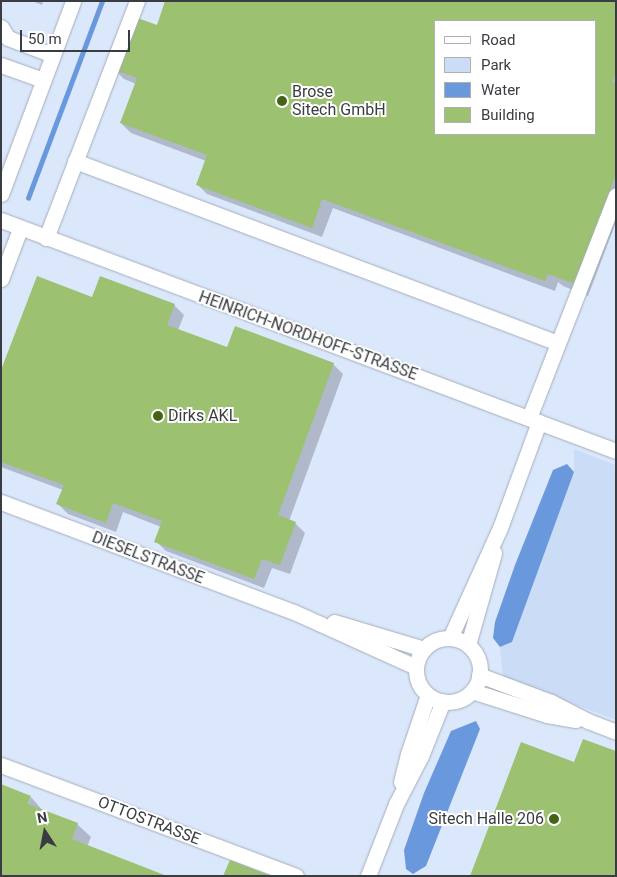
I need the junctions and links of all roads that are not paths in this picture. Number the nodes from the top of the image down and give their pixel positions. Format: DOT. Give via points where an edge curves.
graph roads {
  1 [pos="72,1"];
  2 [pos="137,1"];
  3 [pos="1,27"];
  4 [pos="53,55"];
  5 [pos="1,65"];
  6 [pos="43,80"];
  7 [pos="75,161"];
  8 [pos="1,193"];
  9 [pos="616,195"];
  10 [pos="1,220"];
  11 [pos="20,228"];
  12 [pos="46,238"];
  13 [pos="1,279"];
  14 [pos="558,343"];
  15 [pos="534,420"];
  16 [pos="616,451"];
  17 [pos="1,502"];
  18 [pos="500,528"];
  19 [pos="294,612"];
  20 [pos="450,638"];
  21 [pos="468,645"];
  22 [pos="424,649"];
  23 [pos="416,667"];
  24 [pos="479,675"];
  25 [pos="472,691"];
  26 [pos="428,695"];
  27 [pos="443,701"];
  28 [pos="588,721"];
  29 [pos="616,732"];
  30 [pos="1,765"];
  31 [pos="396,804"];
  32 [pos="296,876"];
  33 [pos="368,876"];
  1 -- 4 [label="street"];
  2 -- 7 [label="street"];
  3 -- 4 [label="street" via="8,38"];
  4 -- 6 [label="street"];
  5 -- 6 [label="street"];
  6 -- 8 [label="street"];
  7 -- 12 [label="street"];
  7 -- 14 [label="street"];
  9 -- 14 [label="street"];
  10 -- 11 [label="street, HEINRICH-NORDHOFF-STRASSE"];
  11 -- 12 [label="street, HEINRICH-NORDHOFF-STRASSE"];
  11 -- 13 [label="street"];
  12 -- 15 [label="street, HEINRICH-NORDHOFF-STRASSE"];
  14 -- 15 [label="street"];
  15 -- 16 [label="street, HEINRICH-NORDHOFF-STRASSE"];
  15 -- 18 [label="street"];
  17 -- 19 [label="street, DIESELSTRASSE"];
  18 -- 20 [label="street"];
  18 -- 21 [label="street"];
  19 -- 22 [label="street, DIESELSTRASSE"];
  19 -- 23 [label="street, DIESELSTRASSE"];
  20 -- 21 [label="street"];
  20 -- 22 [label="street" via="435,640"];
  21 -- 24 [label="street" via="476,656"];
  22 -- 23 [label="street"];
  23 -- 26 [label="street" via="418,683"];
  24 -- 25 [label="street"];
  24 -- 28 [label="street" via="551,702"];
  25 -- 27 [label="street" via="459,700"];
  25 -- 28 [label="street" via="547,715"];
  26 -- 27 [label="street"];
  26 -- 31 [label="street" via="408,754"];
  27 -- 31 [label="street" via="421,756"];
  28 -- 29 [label="street"];
  30 -- 32 [label="street, OTTOSTRASSE"];
  31 -- 33 [label="street"];
}
